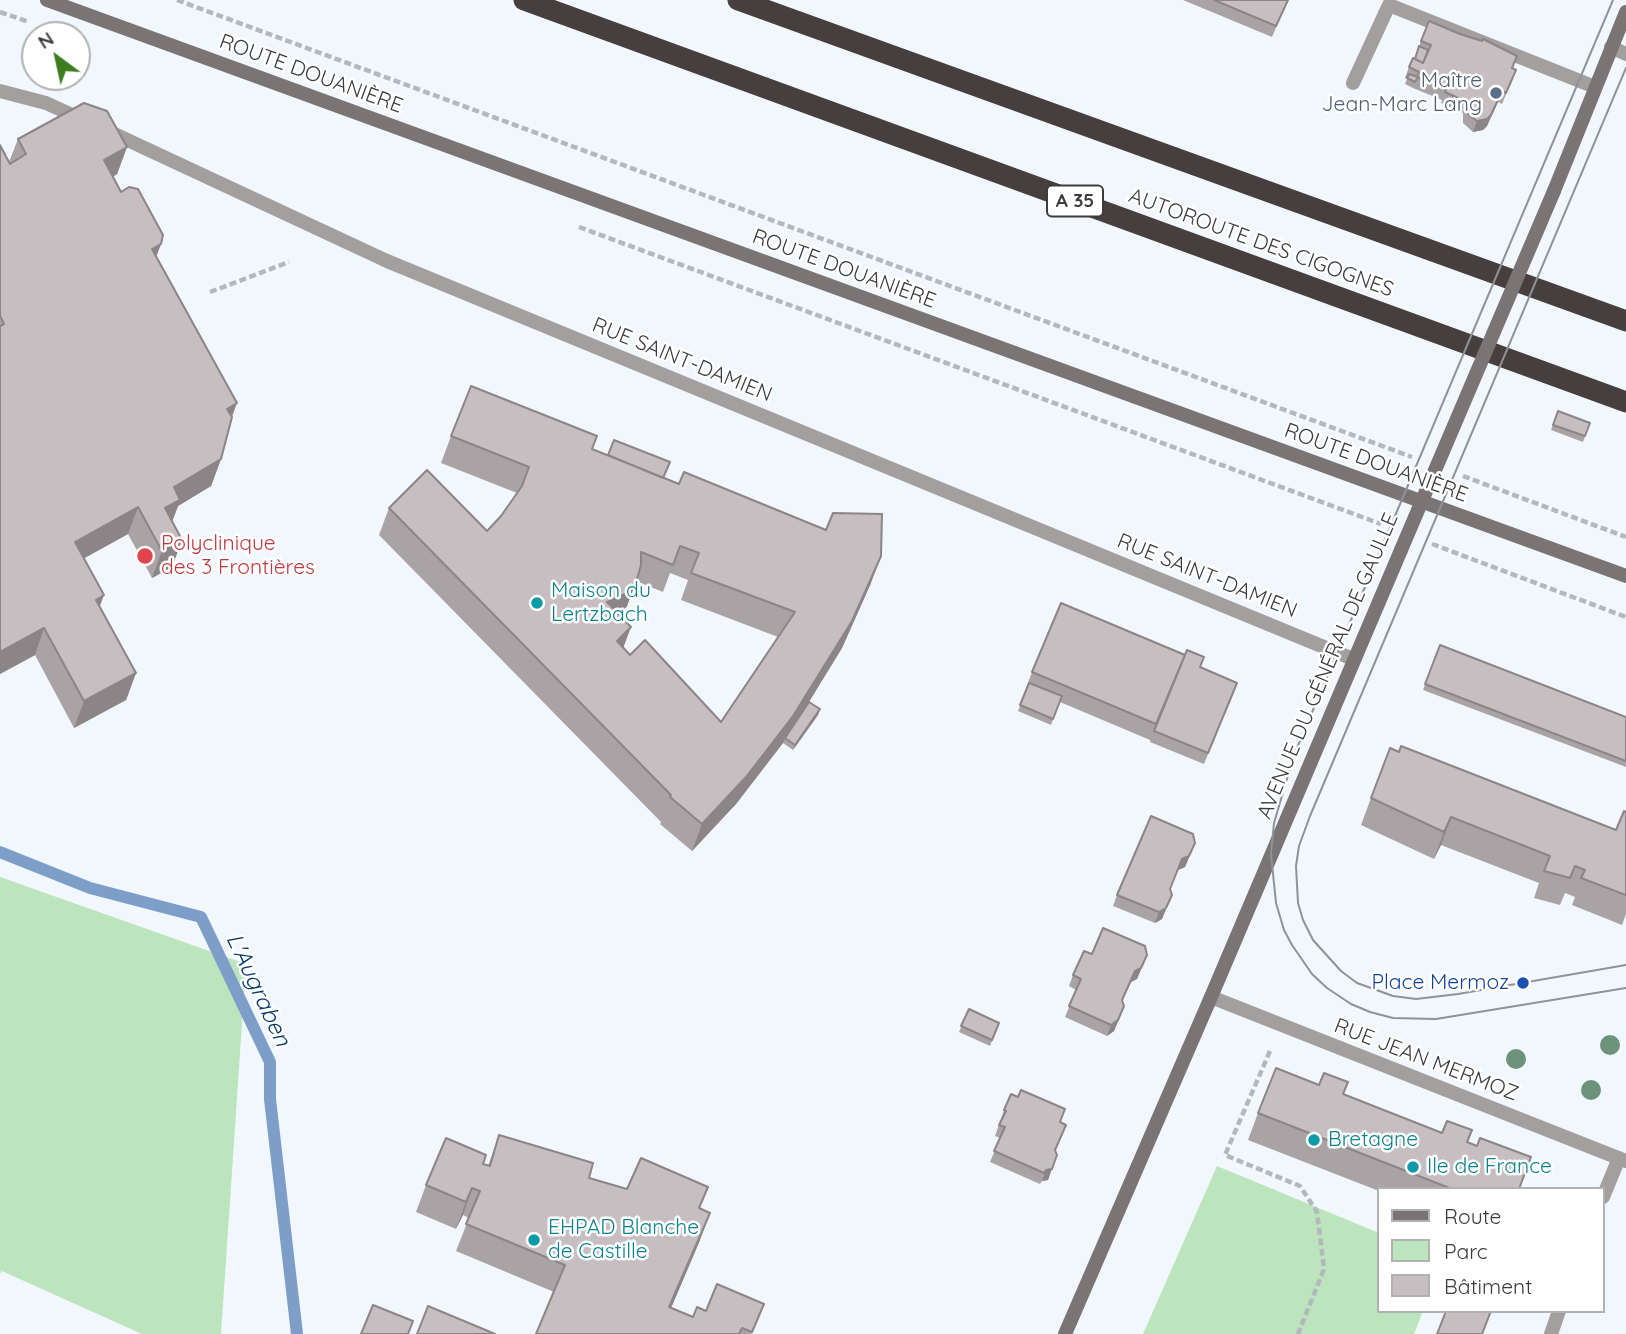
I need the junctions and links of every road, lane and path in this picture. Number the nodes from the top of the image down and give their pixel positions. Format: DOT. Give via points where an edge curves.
graph roads {
  1 [pos="47,0"];
  2 [pos="177,0"];
  3 [pos="524,0"];
  4 [pos="738,0"];
  5 [pos="1626,12"];
  6 [pos="1611,47"];
  7 [pos="1626,54"];
  8 [pos="1353,83"];
  9 [pos="1595,87"];
  10 [pos="0,92"];
  11 [pos="577,227"];
  12 [pos="289,262"];
  13 [pos="210,292"];
  14 [pos="1626,321"];
  15 [pos="1626,402"];
  16 [pos="1417,459"];
  17 [pos="1456,474"];
  18 [pos="1391,528"];
  19 [pos="1626,537"];
  20 [pos="1430,543"];
  21 [pos="1626,576"];
  22 [pos="1626,617"];
  23 [pos="1353,659"];
  24 [pos="1211,997"];
  25 [pos="1280,1025"];
  26 [pos="1622,1159"];
  27 [pos="1605,1193"];
  28 [pos="1558,1313"];
  29 [pos="1065,1334"];
  30 [pos="1298,1334"];
  31 [pos="1551,1334"];
  1 -- 21 [label="main road, ROUTE DOUANIÈRE"];
  2 -- 16 [label="path"];
  3 -- 15 [label="highway, AUTOROUTE DES CIGOGNES / A 35"];
  4 -- 14 [label="highway"];
  5 -- 6 [label="main road, AVENUE DU GÉNÉRAL DE GAULLE"];
  6 -- 7 [label="street"];
  6 -- 9 [label="main road, AVENUE DU GÉNÉRAL DE GAULLE"];
  8 -- 9 [label="street" via="1389,5"];
  9 -- 23 [label="main road, AVENUE DU GÉNÉRAL DE GAULLE, bridge"];
  10 -- 23 [label="street, RUE SAINT-DAMIEN" via="46,103 387,261"];
  11 -- 18 [label="path"];
  12 -- 13 [label="path"];
  17 -- 19 [label="path"];
  20 -- 22 [label="path"];
  23 -- 24 [label="main road, AVENUE DU GÉNÉRAL DE GAULLE"];
  24 -- 25 [label="street, RUE JEAN MERMOZ"];
  24 -- 29 [label="main road, AVENUE DU GÉNÉRAL DE GAULLE"];
  25 -- 26 [label="street, RUE JEAN MERMOZ"];
  25 -- 30 [label="path" via="1226,1155 1300,1186 1317,1212 1324,1269"];
  26 -- 27 [label="street"];
  28 -- 31 [label="street"];
}
